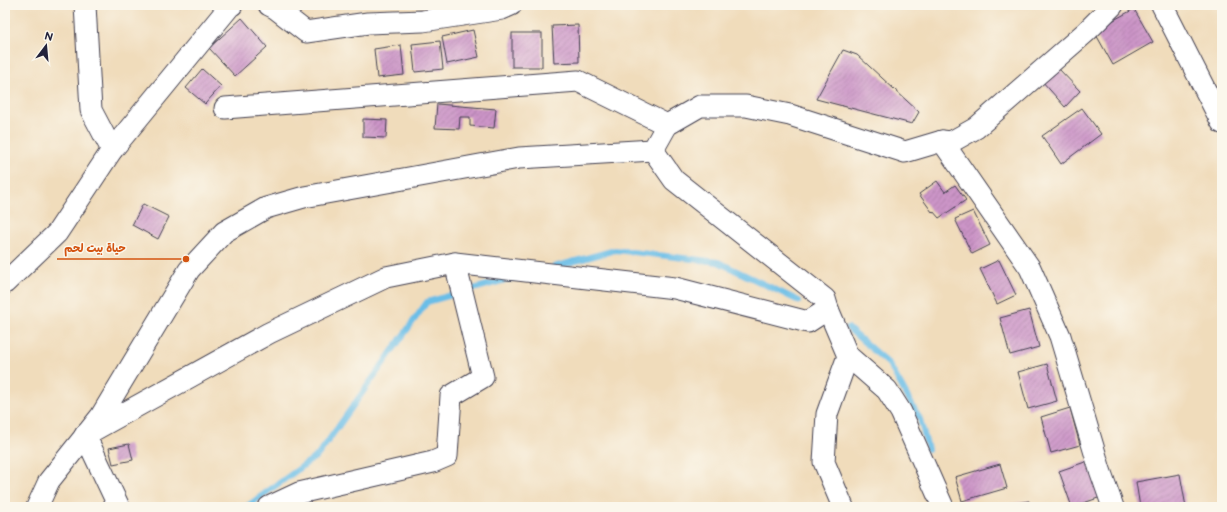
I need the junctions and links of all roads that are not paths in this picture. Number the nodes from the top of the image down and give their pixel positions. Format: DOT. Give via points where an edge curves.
graph roads {
  1 [pos="84,5"];
  2 [pos="232,5"];
  3 [pos="269,5"];
  4 [pos="511,5"];
  5 [pos="1114,5"];
  6 [pos="1162,5"];
  7 [pos="224,108"];
  8 [pos="1222,123"];
  9 [pos="667,125"];
  10 [pos="942,141"];
  11 [pos="112,150"];
  12 [pos="653,150"];
  13 [pos="455,263"];
  14 [pos="5,283"];
  15 [pos="828,309"];
  16 [pos="848,356"];
  17 [pos="85,435"];
  18 [pos="37,507"];
  19 [pos="119,507"];
  20 [pos="269,507"];
  21 [pos="843,507"];
  22 [pos="943,507"];
  23 [pos="1113,507"];
  1 -- 11 [label="street" via="90,110"];
  2 -- 11 [label="street"];
  3 -- 4 [label="street" via="306,32 368,23 423,20 502,9"];
  5 -- 10 [label="street" via="976,128 951,142"];
  6 -- 8 [label="street"];
  7 -- 9 [label="street" via="578,81"];
  9 -- 10 [label="street" via="700,106 746,106 790,115 905,152"];
  9 -- 12 [label="street"];
  10 -- 23 [label="street" via="1030,268 1060,336"];
  11 -- 14 [label="street" via="56,232"];
  12 -- 15 [label="street" via="674,180 825,299"];
  12 -- 17 [label="street" via="519,158 304,197 266,208 224,232 189,270 101,416"];
  13 -- 15 [label="street" via="675,288 808,322"];
  13 -- 17 [label="street" via="386,277 269,334"];
  13 -- 20 [label="street" via="483,377 451,396 447,456 433,462 299,493"];
  15 -- 16 [label="street"];
  16 -- 21 [label="street" via="827,414 824,462"];
  16 -- 22 [label="street" via="887,390 901,412"];
  17 -- 18 [label="street" via="49,481"];
  17 -- 19 [label="street"];
}
